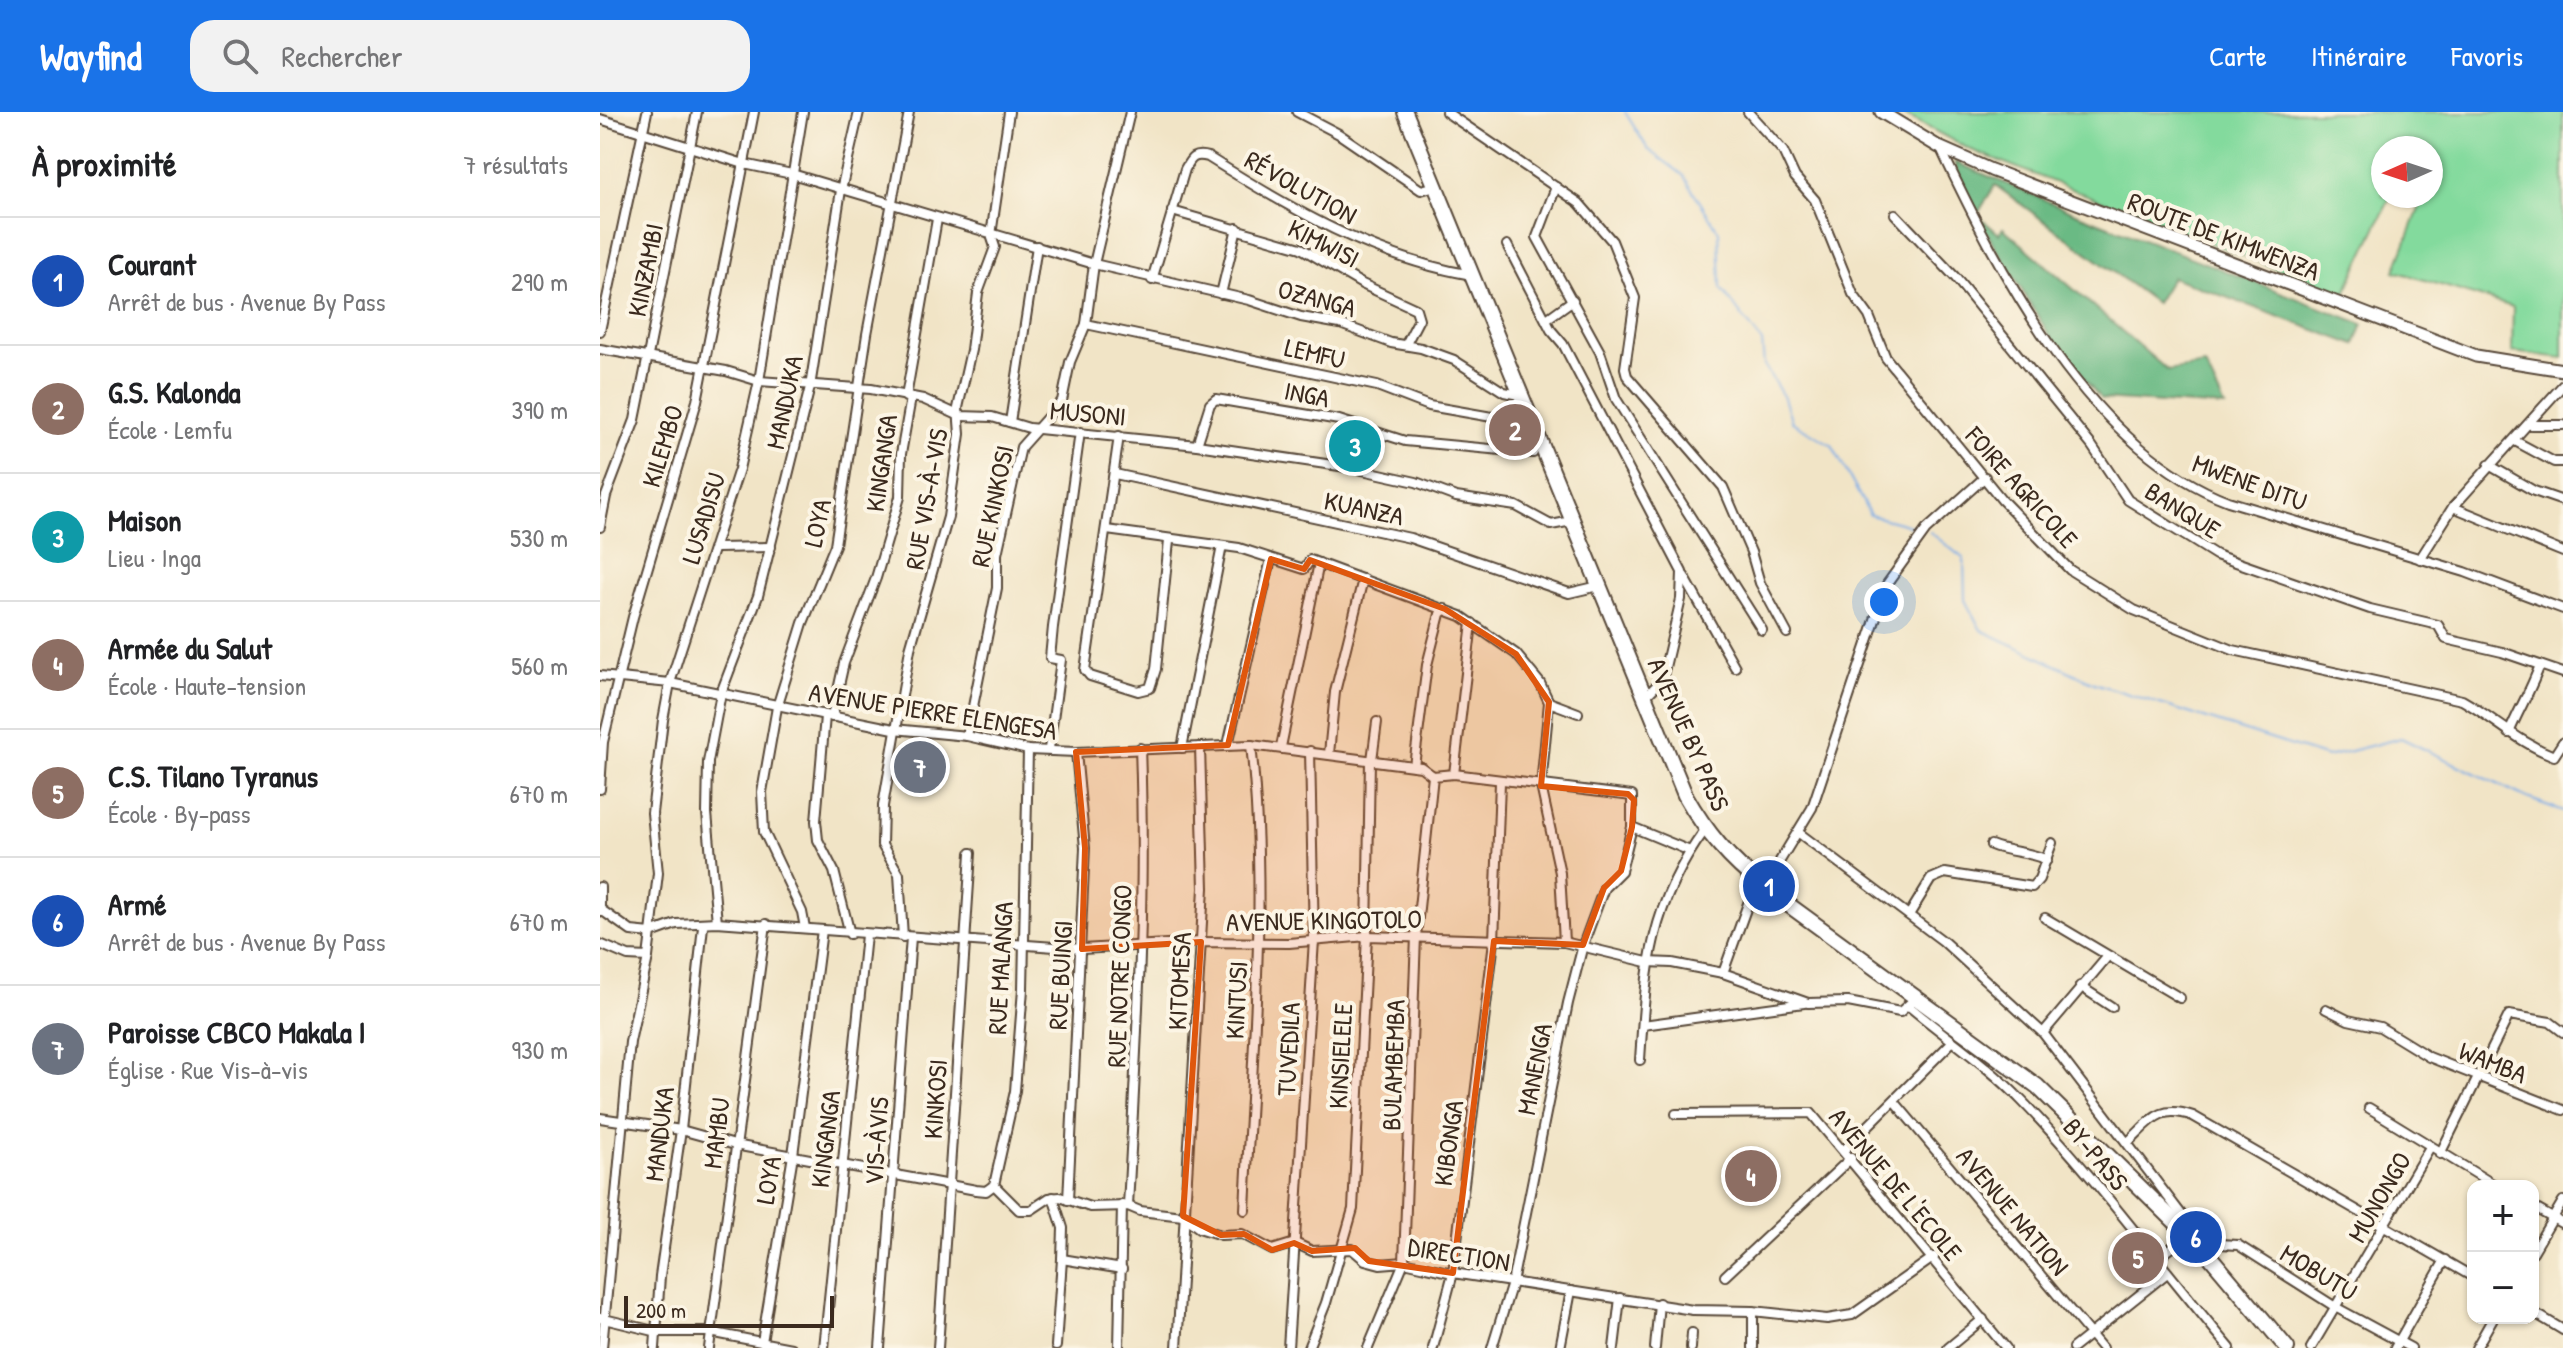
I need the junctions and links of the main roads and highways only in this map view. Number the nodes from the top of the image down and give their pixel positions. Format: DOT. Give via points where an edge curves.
graph roads {
  1 [pos="1405,112"];
  2 [pos="2287,1348"];
  1 -- 2 [label="highway, AVENUE BY PASS" via="1685,795 1705,830 1724,854 1913,1003 2037,1086 2207,1253"];
}
